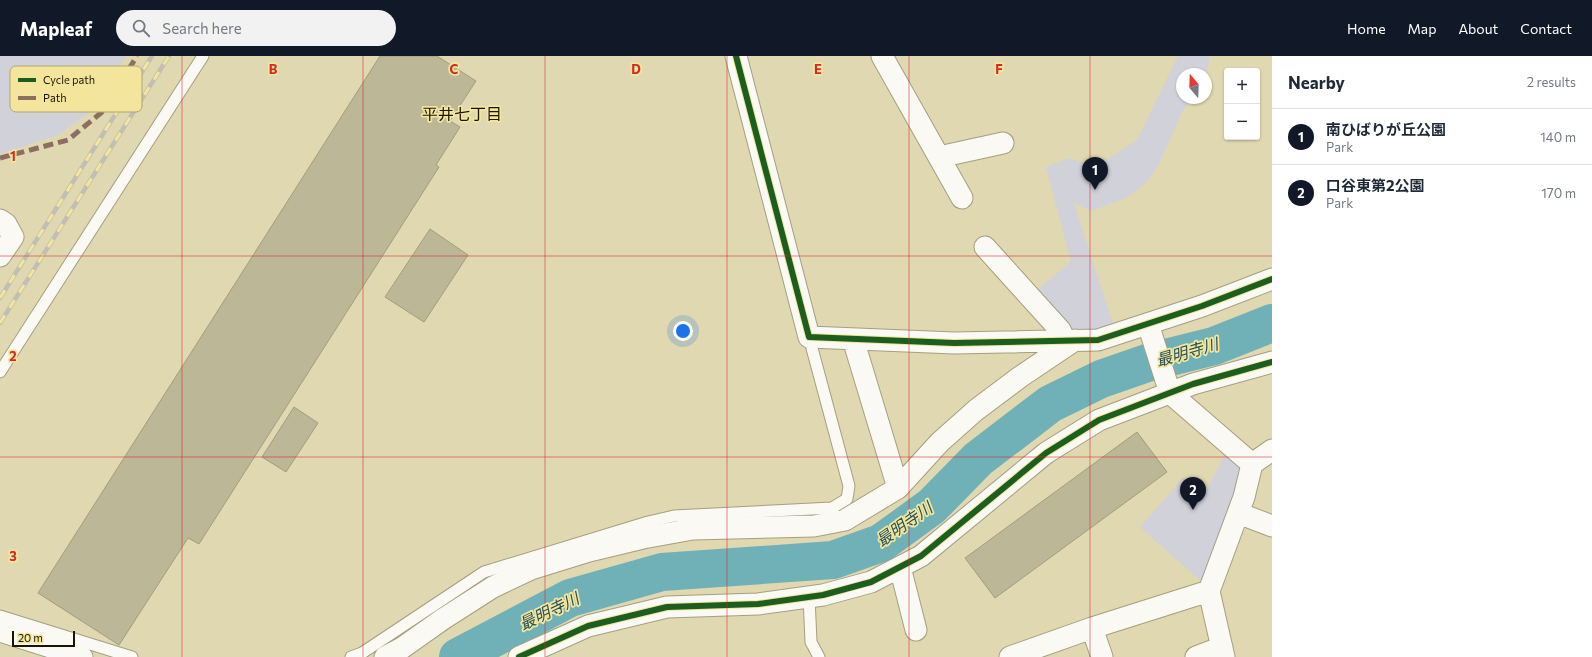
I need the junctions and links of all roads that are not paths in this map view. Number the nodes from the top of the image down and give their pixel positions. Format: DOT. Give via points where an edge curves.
graph roads {
  1 [pos="203,56"];
  2 [pos="736,56"];
  3 [pos="882,56"];
  4 [pos="1002,143"];
  5 [pos="939,157"];
  6 [pos="962,198"];
  7 [pos="0,220"];
  8 [pos="996,252"];
  9 [pos="0,256"];
  10 [pos="1272,279"];
  11 [pos="1150,330"];
  12 [pos="809,337"];
  13 [pos="853,339"];
  14 [pos="1070,340"];
  15 [pos="1272,362"];
  16 [pos="0,372"];
  17 [pos="1168,388"];
  18 [pos="1272,450"];
  19 [pos="1252,464"];
  20 [pos="898,488"];
  21 [pos="1238,512"];
  22 [pos="1272,526"];
  23 [pos="900,567"];
  24 [pos="1209,591"];
  25 [pos="809,597"];
  26 [pos="0,616"];
  27 [pos="1092,628"];
  28 [pos="916,630"];
  29 [pos="0,632"];
  30 [pos="1223,652"];
  31 [pos="82,657"];
  32 [pos="132,657"];
  33 [pos="351,657"];
  34 [pos="385,657"];
  35 [pos="519,657"];
  36 [pos="819,657"];
  37 [pos="1010,657"];
  38 [pos="1102,657"];
  39 [pos="1196,657"];
  1 -- 16 [label="lane"];
  2 -- 12 [label="street"];
  3 -- 5 [label="street"];
  4 -- 5 [label="street"];
  5 -- 6 [label="street"];
  7 -- 9 [label="street" via="6,224 12,237"];
  8 -- 14 [label="street"];
  10 -- 11 [label="street" via="1202,306"];
  11 -- 14 [label="street" via="1098,340"];
  11 -- 17 [label="street"];
  12 -- 13 [label="street"];
  12 -- 33 [label="lane" via="848,486 847,499 832,508 674,516 484,572 362,653"];
  13 -- 14 [label="street" via="954,343"];
  13 -- 20 [label="street"];
  14 -- 20 [label="street" via="976,410 940,442"];
  15 -- 17 [label="street" via="1193,384"];
  17 -- 19 [label="street"];
  17 -- 23 [label="street" via="1099,420 1052,449 921,556"];
  18 -- 19 [label="street"];
  19 -- 21 [label="street"];
  20 -- 34 [label="street" via="844,520 814,526 694,529 589,551 531,569 493,588"];
  21 -- 22 [label="street"];
  21 -- 24 [label="street"];
  23 -- 25 [label="street" via="871,582"];
  23 -- 28 [label="street"];
  24 -- 27 [label="street"];
  24 -- 30 [label="street"];
  25 -- 35 [label="street" via="758,604 668,606 588,626"];
  25 -- 36 [label="lane" via="811,642"];
  26 -- 32 [label="lane"];
  27 -- 37 [label="street"];
  27 -- 38 [label="street"];
  29 -- 31 [label="street"];
  30 -- 39 [label="street"];
}
